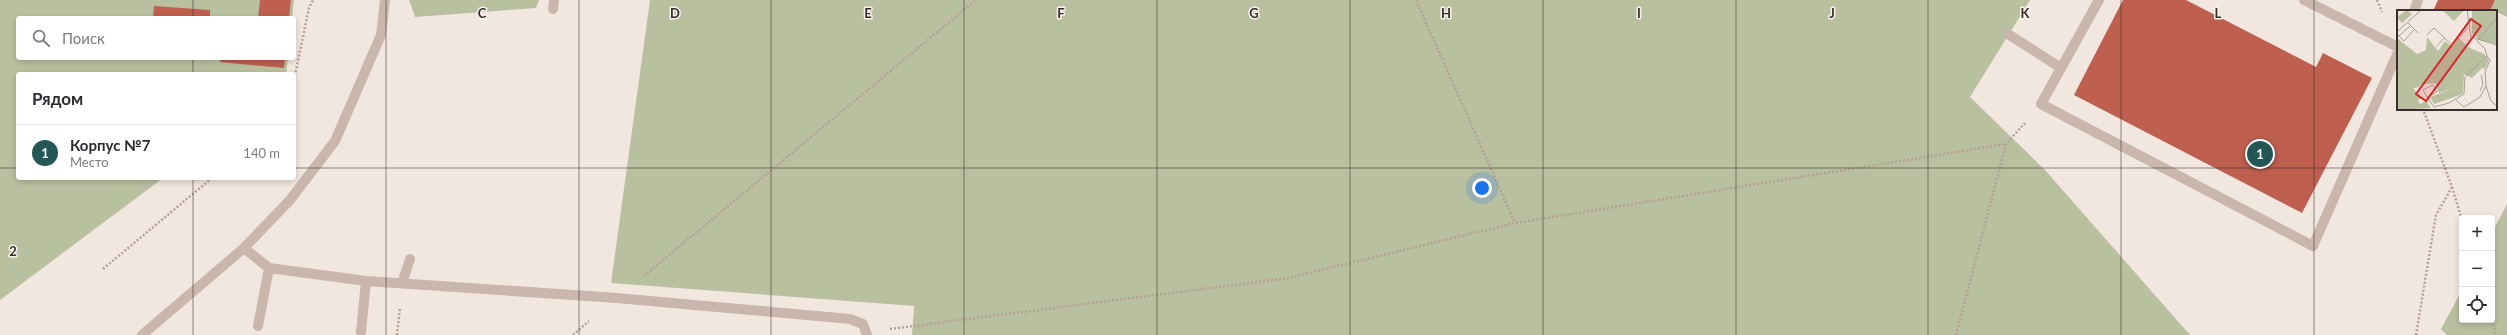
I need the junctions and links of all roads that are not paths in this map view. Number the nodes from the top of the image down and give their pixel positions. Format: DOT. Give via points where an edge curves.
graph roads {
  1 [pos="385,0"];
  2 [pos="2099,0"];
  3 [pos="2304,0"];
  4 [pos="2418,0"];
  5 [pos="2414,10"];
  6 [pos="2008,34"];
  7 [pos="2397,46"];
  8 [pos="2397,54"];
  9 [pos="2061,68"];
  10 [pos="244,248"];
  11 [pos="410,259"];
  12 [pos="269,268"];
  13 [pos="366,281"];
  14 [pos="402,284"];
  15 [pos="258,326"];
  16 [pos="361,332"];
  17 [pos="868,334"];
  18 [pos="142,335"];
  1 -- 10 [label="lane" via="381,35 334,141 290,200"];
  2 -- 9 [label="lane"];
  3 -- 7 [label="lane"];
  4 -- 5 [label="lane"];
  6 -- 9 [label="lane"];
  8 -- 9 [label="lane" via="2313,246 2041,104"];
  10 -- 12 [label="lane"];
  10 -- 18 [label="lane"];
  11 -- 14 [label="lane"];
  12 -- 13 [label="lane"];
  12 -- 15 [label="lane"];
  13 -- 14 [label="lane"];
  13 -- 16 [label="lane"];
  14 -- 17 [label="lane" via="617,298 850,319 863,324"];
}
